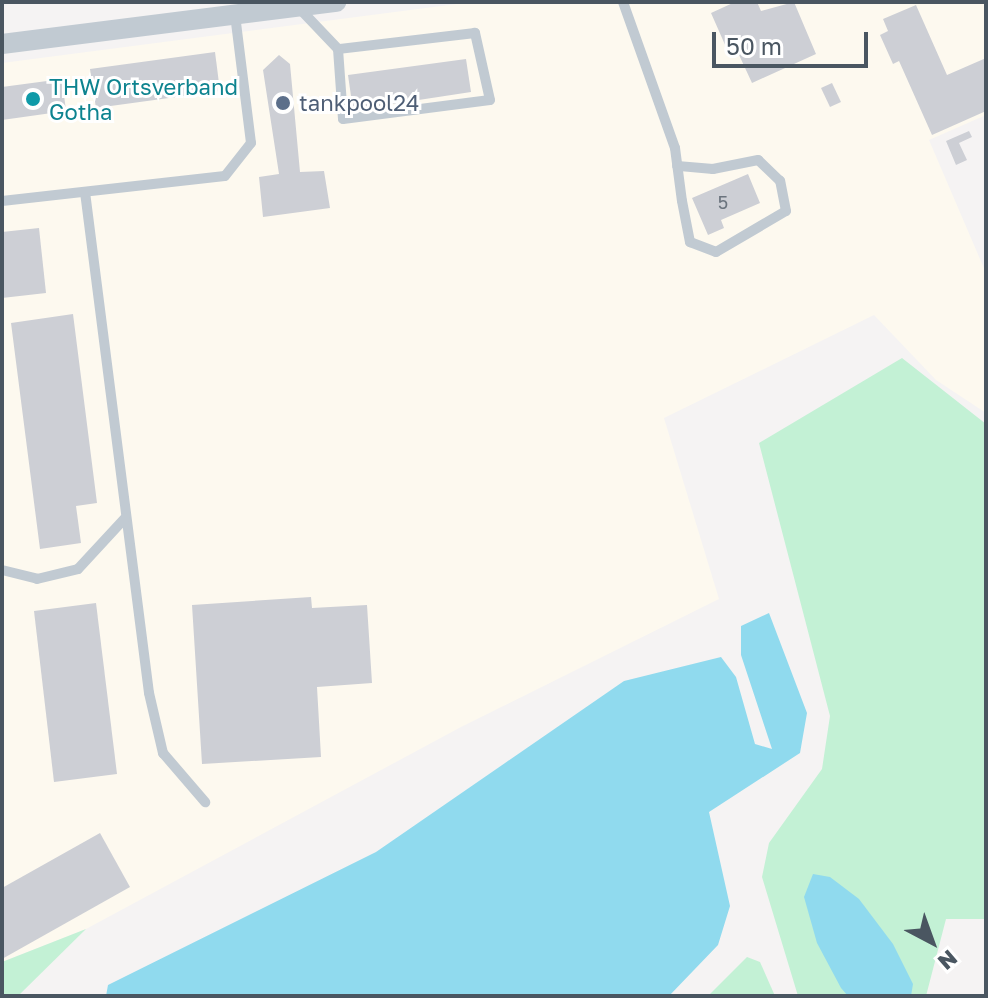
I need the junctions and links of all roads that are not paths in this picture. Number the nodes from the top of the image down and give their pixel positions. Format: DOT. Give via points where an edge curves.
graph roads {
  1 [pos="336,2"];
  2 [pos="623,2"];
  3 [pos="268,6"];
  4 [pos="297,7"];
  5 [pos="235,14"];
  6 [pos="2,44"];
  7 [pos="338,49"];
  8 [pos="677,166"];
  9 [pos="85,192"];
  10 [pos="2,201"];
  11 [pos="125,518"];
  12 [pos="2,570"];
  13 [pos="205,802"];
  1 -- 4 [label="street"];
  2 -- 8 [label="lane"];
  3 -- 4 [label="street"];
  3 -- 5 [label="street"];
  4 -- 7 [label="lane"];
  5 -- 6 [label="street"];
  5 -- 9 [label="lane" via="251,143 225,176"];
  7 -- 7 [label="lane" via="343,119 490,100 475,33"];
  8 -- 8 [label="lane" via="690,242 702,251 716,252 786,211 780,181 758,160 713,169"];
  9 -- 10 [label="lane"];
  9 -- 11 [label="lane"];
  11 -- 12 [label="lane" via="78,569 37,579"];
  11 -- 13 [label="lane" via="149,693 163,753"];
}
